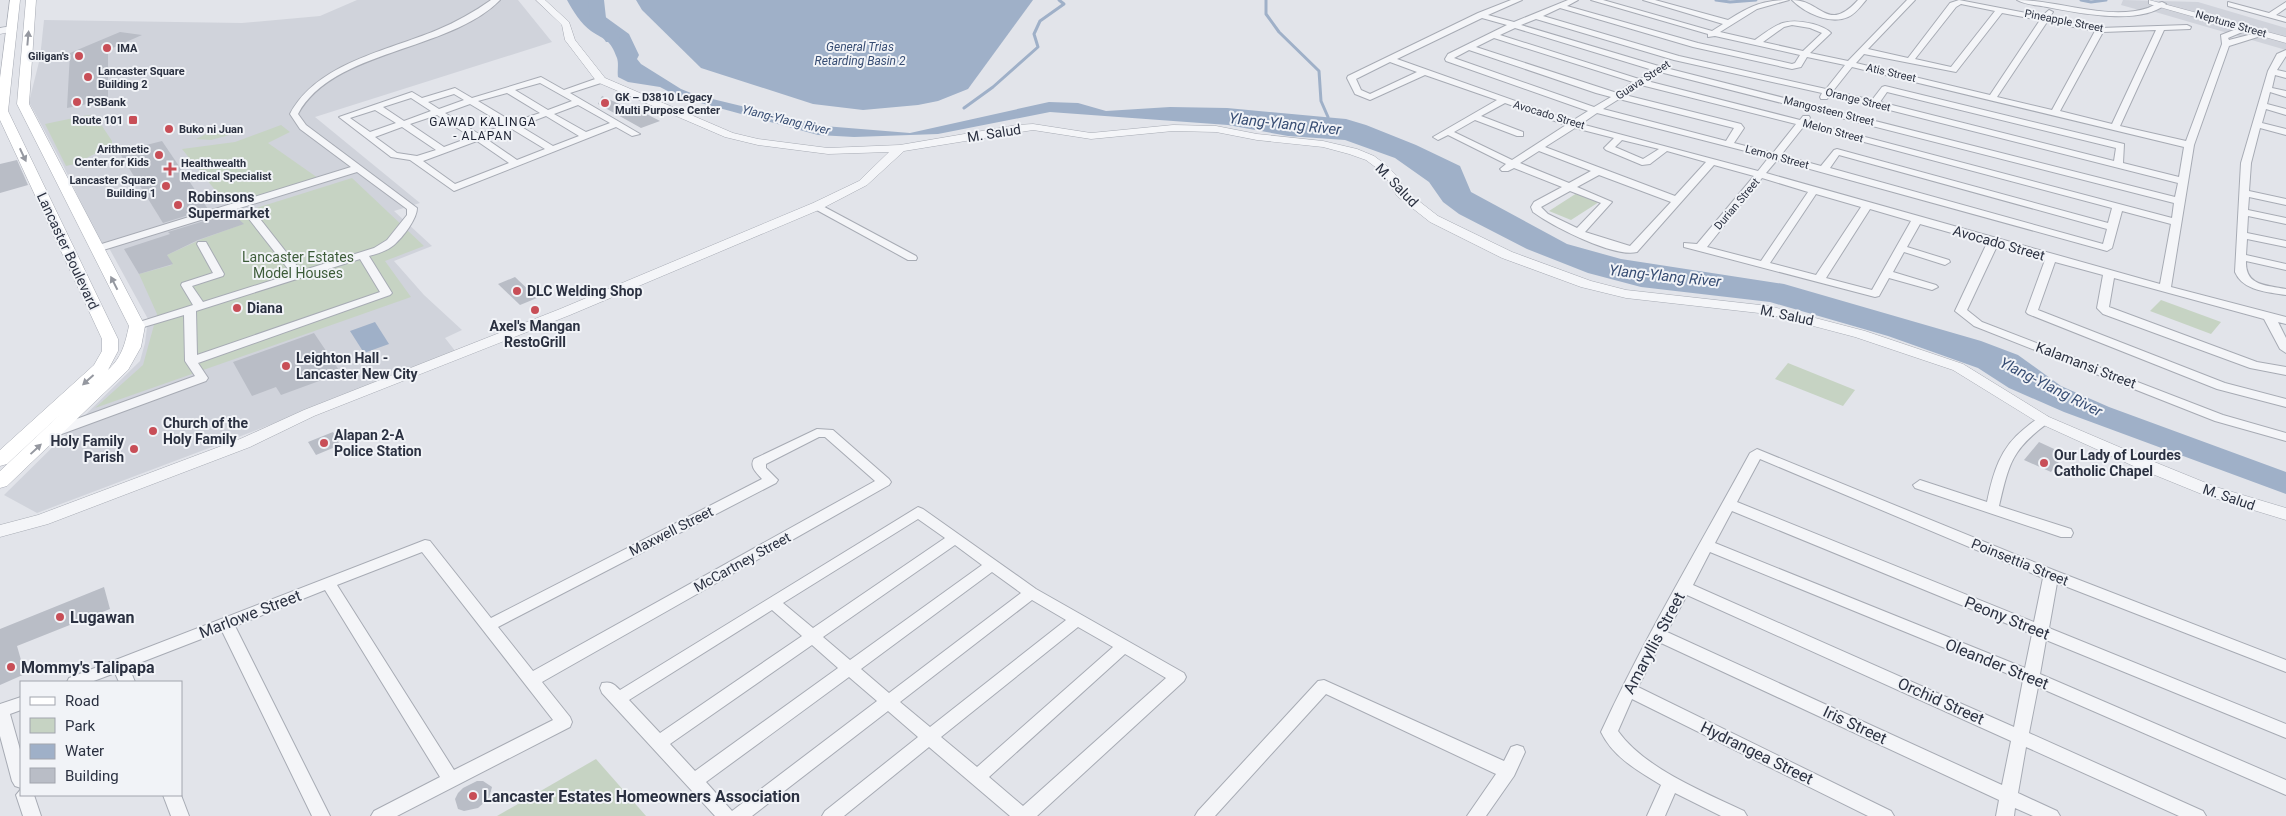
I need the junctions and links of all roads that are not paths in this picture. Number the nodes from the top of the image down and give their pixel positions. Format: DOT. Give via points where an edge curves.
graph roads {
  1 [pos="15,0"];
  2 [pos="30,0"];
  3 [pos="496,0"];
  4 [pos="540,0"];
  5 [pos="1518,0"];
  6 [pos="1574,0"];
  7 [pos="1595,0"];
  8 [pos="1647,0"];
  9 [pos="1784,0"];
  10 [pos="1796,0"];
  11 [pos="1862,0"];
  12 [pos="1896,0"];
  13 [pos="2021,0"];
  14 [pos="1910,1"];
  15 [pos="2154,2"];
  16 [pos="2231,4"];
  17 [pos="2286,4"];
  18 [pos="1560,6"];
  19 [pos="2053,6"];
  20 [pos="2001,9"];
  21 [pos="1481,15"];
  22 [pos="1536,16"];
  23 [pos="2270,16"];
  24 [pos="2045,18"];
  25 [pos="2286,20"];
  26 [pos="1730,24"];
  27 [pos="1514,25"];
  28 [pos="2187,27"];
  29 [pos="2244,28"];
  30 [pos="2161,29"];
  31 [pos="6,30"];
  32 [pos="2100,30"];
  33 [pos="1715,33"];
  34 [pos="2261,33"];
  35 [pos="1492,36"];
  36 [pos="2286,40"];
  37 [pos="1758,42"];
  38 [pos="2226,44"];
  39 [pos="1696,45"];
  40 [pos="1468,47"];
  41 [pos="1864,50"];
  42 [pos="1805,53"];
  43 [pos="2284,56"];
  44 [pos="1677,58"];
  45 [pos="1389,59"];
  46 [pos="1910,61"];
  47 [pos="1850,64"];
  48 [pos="1659,69"];
  49 [pos="1424,72"];
  50 [pos="2272,72"];
  51 [pos="2286,75"];
  52 [pos="600,80"];
  53 [pos="1640,82"];
  54 [pos="2267,89"];
  55 [pos="508,90"];
  56 [pos="1828,92"];
  57 [pos="562,93"];
  58 [pos="2286,94"];
  59 [pos="1619,95"];
  60 [pos="1992,98"];
  61 [pos="1502,100"];
  62 [pos="422,101"];
  63 [pos="470,101"];
  64 [pos="578,102"];
  65 [pos="1874,104"];
  66 [pos="376,106"];
  67 [pos="2263,106"];
  68 [pos="1815,107"];
  69 [pos="1597,110"];
  70 [pos="438,112"];
  71 [pos="2055,112"];
  72 [pos="2286,112"];
  73 [pos="545,114"];
  74 [pos="1475,117"];
  75 [pos="1803,122"];
  76 [pos="403,124"];
  77 [pos="616,124"];
  78 [pos="2257,124"];
  79 [pos="1574,125"];
  80 [pos="512,126"];
  81 [pos="2115,127"];
  82 [pos="1448,132"];
  83 [pos="2286,132"];
  84 [pos="635,134"];
  85 [pos="1520,134"];
  86 [pos="368,136"];
  87 [pos="586,136"];
  88 [pos="1621,136"];
  89 [pos="1438,137"];
  90 [pos="477,138"];
  91 [pos="1728,144"];
  92 [pos="2189,144"];
  93 [pos="900,148"];
  94 [pos="1538,148"];
  95 [pos="1666,148"];
  96 [pos="552,149"];
  97 [pos="443,150"];
  98 [pos="1775,156"];
  99 [pos="416,160"];
  100 [pos="1712,161"];
  101 [pos="516,163"];
  102 [pos="2118,165"];
  103 [pos="1509,167"];
  104 [pos="359,168"];
  105 [pos="1824,169"];
  106 [pos="1599,171"];
  107 [pos="1761,175"];
  108 [pos="2182,181"];
  109 [pos="1570,187"];
  110 [pos="1814,190"];
  111 [pos="2244,193"];
  112 [pos="1678,201"];
  113 [pos="2178,201"];
  114 [pos="2286,202"];
  115 [pos="817,206"];
  116 [pos="1867,206"];
  117 [pos="2118,206"];
  118 [pos="2243,212"];
  119 [pos="253,217"];
  120 [pos="1917,220"];
  121 [pos="2286,221"];
  122 [pos="2176,222"];
  123 [pos="2112,227"];
  124 [pos="1578,233"];
  125 [pos="2242,235"];
  126 [pos="1993,242"];
  127 [pos="202,244"];
  128 [pos="2286,244"];
  129 [pos="1688,245"];
  130 [pos="1700,248"];
  131 [pos="1901,248"];
  132 [pos="96,249"];
  133 [pos="363,256"];
  134 [pos="2241,257"];
  135 [pos="912,258"];
  136 [pos="2051,258"];
  137 [pos="1945,262"];
  138 [pos="1764,265"];
  139 [pos="2286,267"];
  140 [pos="298,274"];
  141 [pos="1886,274"];
  142 [pos="2109,274"];
  143 [pos="1820,278"];
  144 [pos="1932,287"];
  145 [pos="2165,289"];
  146 [pos="2286,292"];
  147 [pos="195,308"];
  148 [pos="2269,317"];
  149 [pos="2286,321"];
  150 [pos="137,326"];
  151 [pos="2286,349"];
  152 [pos="191,361"];
  153 [pos="2286,371"];
  154 [pos="2286,403"];
  155 [pos="2044,420"];
  156 [pos="54,432"];
  157 [pos="824,432"];
  158 [pos="2286,437"];
  159 [pos="1757,453"];
  160 [pos="0,460"];
  161 [pos="0,482"];
  162 [pos="1920,485"];
  163 [pos="1729,504"];
  164 [pos="1992,508"];
  165 [pos="2286,514"];
  166 [pos="0,531"];
  167 [pos="2066,533"];
  168 [pos="955,538"];
  169 [pos="1707,545"];
  170 [pos="992,565"];
  171 [pos="2051,575"];
  172 [pos="328,583"];
  173 [pos="1684,587"];
  174 [pos="1031,593"];
  175 [pos="772,602"];
  176 [pos="1077,619"];
  177 [pos="226,623"];
  178 [pos="488,626"];
  179 [pos="2040,632"];
  180 [pos="1658,635"];
  181 [pos="812,637"];
  182 [pos="1124,646"];
  183 [pos="120,665"];
  184 [pos="2286,666"];
  185 [pos="850,669"];
  186 [pos="2031,678"];
  187 [pos="531,680"];
  188 [pos="78,681"];
  189 [pos="127,681"];
  190 [pos="1628,690"];
  191 [pos="888,702"];
  192 [pos="20,703"];
  193 [pos="0,711"];
  194 [pos="2286,731"];
  195 [pos="930,737"];
  196 [pos="2020,737"];
  197 [pos="659,743"];
  198 [pos="1517,752"];
  199 [pos="1508,771"];
  200 [pos="977,777"];
  201 [pos="20,778"];
  202 [pos="451,780"];
  203 [pos="694,782"];
  204 [pos="1671,783"];
  205 [pos="2286,788"];
  206 [pos="25,796"];
  207 [pos="172,796"];
  208 [pos="2009,796"];
  209 [pos="404,810"];
  210 [pos="32,816"];
  211 [pos="180,816"];
  212 [pos="321,816"];
  213 [pos="380,816"];
  214 [pos="726,816"];
  215 [pos="739,816"];
  216 [pos="831,816"];
  217 [pos="1023,816"];
  218 [pos="1204,816"];
  219 [pos="1476,816"];
  220 [pos="1656,816"];
  221 [pos="1738,816"];
  222 [pos="1885,816"];
  223 [pos="2005,816"];
  224 [pos="2051,816"];
  225 [pos="2197,816"];
  1 -- 31 [label="main road, Lancaster Boulevard"];
  132 -- 2 [label="main road, Lancaster Boulevard, one-way" via="23,104"];
  3 -- 104 [label="street" via="442,31 334,74 308,93 296,107 294,114 303,127"];
  4 -- 52 [label="street" via="566,24 570,40"];
  5 -- 21 [label="street"];
  6 -- 18 [label="street"];
  7 -- 33 [label="street, Atis Street"];
  8 -- 26 [label="street"];
  9 -- 26 [label="street, Guava Street" via="1754,7"];
  10 -- 11 [label="street" via="1820,13 1840,17 1847,15"];
  12 -- 14 [label="street"];
  13 -- 19 [label="street"];
  14 -- 41 [label="street, Durian Street"];
  15 -- 19 [label="street" via="2151,11 2138,12 2088,12"];
  15 -- 29 [label="street, Neptune Street"];
  16 -- 23 [label="street"];
  17 -- 23 [label="street"];
  18 -- 22 [label="street"];
  18 -- 39 [label="street"];
  19 -- 24 [label="street"];
  20 -- 24 [label="street, Pineapple Street"];
  20 -- 46 [label="street, Pineapple Street" via="1956,3"];
  20 -- 46 [label="street" via="1956,69"];
  21 -- 27 [label="street, Mangosteen Street"];
  21 -- 45 [label="street"];
  22 -- 27 [label="street"];
  22 -- 44 [label="street, Orange Street"];
  23 -- 25 [label="street"];
  24 -- 32 [label="street, Pineapple Street"];
  24 -- 60 [label="street"];
  26 -- 33 [label="street, Guava Street"];
  27 -- 35 [label="street"];
  27 -- 48 [label="street, Mangosteen Street"];
  28 -- 30 [label="street, Pineapple Street"];
  29 -- 34 [label="street, Neptune Street"];
  29 -- 38 [label="street" via="2226,35"];
  30 -- 32 [label="street, Pineapple Street"];
  30 -- 81 [label="street"];
  31 -- 160 [label="main road, Lancaster Boulevard, one-way" via="2,111 110,339 110,351 101,368"];
  32 -- 71 [label="street"];
  33 -- 37 [label="street, Atis Street"];
  33 -- 39 [label="street, Guava Street"];
  34 -- 36 [label="street, Neptune Street"];
  34 -- 38 [label="street"];
  35 -- 40 [label="street"];
  35 -- 53 [label="street, Melon Street"];
  37 -- 42 [label="street, Atis Street"];
  37 -- 42 [label="street" via="1789,21 1826,31"];
  38 -- 92 [label="street"];
  39 -- 42 [label="street" via="1796,66"];
  39 -- 44 [label="street, Guava Street"];
  40 -- 59 [label="street"];
  40 -- 69 [label="street, Lemon Street" via="1449,59"];
  41 -- 46 [label="street"];
  41 -- 47 [label="street, Durian Street"];
  42 -- 47 [label="street, Atis Street"];
  43 -- 50 [label="street"];
  44 -- 48 [label="street, Guava Street"];
  44 -- 56 [label="street, Orange Street"];
  45 -- 49 [label="street, Avocado Street"];
  45 -- 49 [label="street" via="1352,77 1358,92 1366,97 1373,96"];
  47 -- 56 [label="street, Durian Street"];
  47 -- 60 [label="street, Atis Street"];
  48 -- 53 [label="street, Guava Street"];
  48 -- 68 [label="street, Mangosteen Street"];
  49 -- 61 [label="street, Avocado Street"];
  50 -- 51 [label="street"];
  50 -- 54 [label="street"];
  52 -- 57 [label="street"];
  52 -- 93 [label="street, M. Salud" via="729,135 758,142 828,151"];
  53 -- 59 [label="street, Guava Street"];
  53 -- 75 [label="street, Melon Street"];
  54 -- 58 [label="street"];
  54 -- 67 [label="street"];
  55 -- 57 [label="street" via="541,80"];
  55 -- 63 [label="street"];
  55 -- 73 [label="street"];
  56 -- 65 [label="street, Orange Street"];
  56 -- 68 [label="street, Durian Street"];
  57 -- 64 [label="street"];
  59 -- 69 [label="street, Guava Street"];
  59 -- 91 [label="street" via="1738,126"];
  60 -- 71 [label="street, Atis Street"];
  61 -- 74 [label="street"];
  61 -- 79 [label="street, Avocado Street"];
  62 -- 63 [label="street" via="456,91"];
  62 -- 66 [label="street" via="412,95"];
  62 -- 70 [label="street"];
  63 -- 70 [label="street"];
  63 -- 80 [label="street"];
  64 -- 73 [label="street"];
  64 -- 77 [label="street"];
  65 -- 102 [label="street, Orange Street"];
  65 -- 102 [label="street" via="1885,89 2121,146"];
  66 -- 76 [label="street"];
  66 -- 86 [label="street" via="343,117"];
  67 -- 72 [label="street"];
  67 -- 78 [label="street"];
  68 -- 75 [label="street, Durian Street"];
  68 -- 113 [label="street, Mangosteen Street"];
  69 -- 79 [label="street, Guava Street"];
  69 -- 91 [label="street, Lemon Street"];
  70 -- 76 [label="street"];
  70 -- 90 [label="street"];
  71 -- 81 [label="street, Atis Street"];
  73 -- 80 [label="street"];
  73 -- 87 [label="street"];
  74 -- 82 [label="street"];
  74 -- 85 [label="street"];
  75 -- 98 [label="street, Durian Street"];
  75 -- 117 [label="street, Melon Street"];
  76 -- 86 [label="street"];
  76 -- 97 [label="street"];
  77 -- 84 [label="street"];
  77 -- 87 [label="street"];
  78 -- 83 [label="street"];
  78 -- 111 [label="street" via="2246,163"];
  79 -- 88 [label="street, Avocado Street"];
  79 -- 94 [label="street, Guava Street"];
  80 -- 90 [label="street"];
  80 -- 96 [label="street"];
  81 -- 92 [label="street, Atis Street"];
  82 -- 89 [label="street"];
  82 -- 103 [label="street"];
  86 -- 99 [label="street" via="394,155"];
  87 -- 96 [label="street"];
  88 -- 95 [label="street, Avocado Street"];
  88 -- 95 [label="street" via="1609,148 1642,162 1651,161"];
  90 -- 97 [label="street"];
  90 -- 101 [label="street"];
  91 -- 98 [label="street, Lemon Street"];
  92 -- 108 [label="street"];
  93 -- 115 [label="street" via="863,183"];
  93 -- 155 [label="street, M. Salud" via="1033,127 1091,136 1173,128 1216,129 1337,147 1370,158 1392,177 1401,193 1434,219 1507,255 1586,284 1626,294 1769,310 1860,334 1958,367"];
  94 -- 103 [label="street, Guava Street"];
  94 -- 106 [label="street"];
  95 -- 100 [label="street, Avocado Street"];
  96 -- 101 [label="street"];
  97 -- 99 [label="street"];
  98 -- 105 [label="street, Lemon Street"];
  98 -- 107 [label="street, Durian Street"];
  99 -- 101 [label="street" via="454,188"];
  100 -- 107 [label="street, Avocado Street"];
  100 -- 112 [label="street"];
  102 -- 108 [label="street, Orange Street"];
  103 -- 109 [label="street"];
  104 -- 132 [label="street"];
  104 -- 133 [label="street" via="412,208 412,215 391,242"];
  105 -- 123 [label="street" via="1837,152"];
  105 -- 123 [label="street, Lemon Street" via="2107,248"];
  106 -- 109 [label="street"];
  106 -- 112 [label="street"];
  107 -- 110 [label="street, Avocado Street"];
  107 -- 130 [label="street, Durian Street"];
  108 -- 113 [label="street"];
  109 -- 124 [label="street" via="1607,202"];
  109 -- 124 [label="street" via="1536,207 1540,213"];
  110 -- 116 [label="street, Avocado Street"];
  110 -- 138 [label="street"];
  111 -- 114 [label="street"];
  111 -- 118 [label="street"];
  112 -- 124 [label="street" via="1633,250"];
  113 -- 122 [label="street"];
  115 -- 135 [label="street"];
  115 -- 166 [label="street" via="565,312 309,413 245,443 42,520"];
  116 -- 120 [label="street, Avocado Street"];
  116 -- 143 [label="street"];
  117 -- 122 [label="street, Melon Street"];
  117 -- 123 [label="street"];
  118 -- 121 [label="street"];
  118 -- 125 [label="street"];
  119 -- 140 [label="street"];
  120 -- 126 [label="street, Avocado Street"];
  120 -- 131 [label="street"];
  122 -- 145 [label="street"];
  125 -- 128 [label="street"];
  125 -- 134 [label="street"];
  126 -- 136 [label="street, Avocado Street"];
  126 -- 158 [label="street, Kalamansi Street" via="1961,311 1965,316 1978,324 2219,418"];
  127 -- 147 [label="street" via="219,274 186,285"];
  129 -- 130 [label="street, Durian Street"];
  130 -- 138 [label="street, Durian Street"];
  131 -- 137 [label="street"];
  131 -- 141 [label="street"];
  150 -- 132 [label="main road, Lancaster Boulevard, one-way"];
  133 -- 140 [label="street"];
  133 -- 152 [label="street" via="388,296"];
  134 -- 139 [label="street"];
  134 -- 146 [label="street" via="2240,272 2244,279"];
  136 -- 142 [label="street, Avocado Street"];
  136 -- 154 [label="street" via="2032,312 2221,386"];
  138 -- 143 [label="street, Durian Street"];
  140 -- 147 [label="street"];
  141 -- 143 [label="street, Durian Street" via="1875,294"];
  141 -- 144 [label="street"];
  142 -- 145 [label="street, Avocado Street"];
  142 -- 153 [label="street" via="2103,308 2107,312 2254,365"];
  145 -- 148 [label="street, Avocado Street"];
  147 -- 150 [label="street"];
  147 -- 152 [label="street"];
  148 -- 149 [label="street, Avocado Street"];
  148 -- 151 [label="street"];
  150 -- 156 [label="main road" via="133,347 122,366"];
  152 -- 156 [label="street" via="202,378"];
  155 -- 164 [label="street" via="2020,436 2005,458"];
  155 -- 165 [label="street, M. Salud" via="2210,491"];
  161 -- 156 [label="main road, one-way"];
  157 -- 178 [label="street, Maxwell Street" via="759,462 760,469 771,480"];
  157 -- 187 [label="street, McCartney Street" via="884,482"];
  159 -- 163 [label="street, Amaryllis Street"];
  159 -- 171 [label="street, Poinsettia Street"];
  162 -- 164 [label="street"];
  163 -- 169 [label="street, Amaryllis Street"];
  163 -- 179 [label="street, Peony Street"];
  164 -- 167 [label="street"];
  168 -- 170 [label="street"];
  168 -- 175 [label="street" via="918,512"];
  168 -- 181 [label="street"];
  169 -- 173 [label="street, Amaryllis Street"];
  169 -- 186 [label="street, Oleander Street"];
  170 -- 174 [label="street"];
  170 -- 185 [label="street"];
  171 -- 179 [label="street"];
  171 -- 184 [label="street, Poinsettia Street"];
  172 -- 177 [label="street, Marlowe Street"];
  172 -- 178 [label="street, Marlowe Street" via="426,545"];
  172 -- 202 [label="street"];
  173 -- 180 [label="street, Amaryllis Street"];
  173 -- 196 [label="street, Orchid Street"];
  174 -- 176 [label="street"];
  174 -- 191 [label="street"];
  175 -- 181 [label="street"];
  175 -- 197 [label="street" via="613,694"];
  176 -- 182 [label="street"];
  176 -- 195 [label="street"];
  177 -- 183 [label="street, Marlowe Street"];
  177 -- 212 [label="street"];
  178 -- 187 [label="street"];
  179 -- 186 [label="street"];
  179 -- 194 [label="street, Peony Street"];
  180 -- 190 [label="street, Amaryllis Street"];
  180 -- 208 [label="street, Iris Street"];
  181 -- 185 [label="street"];
  181 -- 197 [label="street"];
  182 -- 200 [label="street"];
  182 -- 217 [label="street" via="1178,677"];
  183 -- 188 [label="street, Marlowe Street"];
  183 -- 189 [label="street"];
  185 -- 191 [label="street"];
  185 -- 203 [label="street"];
  186 -- 196 [label="street"];
  186 -- 205 [label="street, Oleander Street"];
  187 -- 202 [label="street" via="564,722"];
  190 -- 204 [label="street, Amaryllis Street" via="1609,732 1618,745"];
  190 -- 222 [label="street, Hydrangea Street"];
  191 -- 195 [label="street"];
  191 -- 215 [label="street"];
  192 -- 193 [label="street"];
  193 -- 201 [label="street"];
  195 -- 200 [label="street"];
  195 -- 216 [label="street"];
  196 -- 208 [label="street"];
  196 -- 225 [label="street, Orchid Street"];
  197 -- 203 [label="street"];
  198 -- 199 [label="street"];
  199 -- 218 [label="street" via="1324,686"];
  199 -- 219 [label="street"];
  200 -- 217 [label="street"];
  202 -- 209 [label="street"];
  203 -- 214 [label="street"];
  204 -- 220 [label="street"];
  204 -- 221 [label="street"];
  206 -- 210 [label="street"];
  207 -- 211 [label="street"];
  208 -- 223 [label="street"];
  208 -- 224 [label="street, Iris Street"];
  209 -- 213 [label="street"];
}
